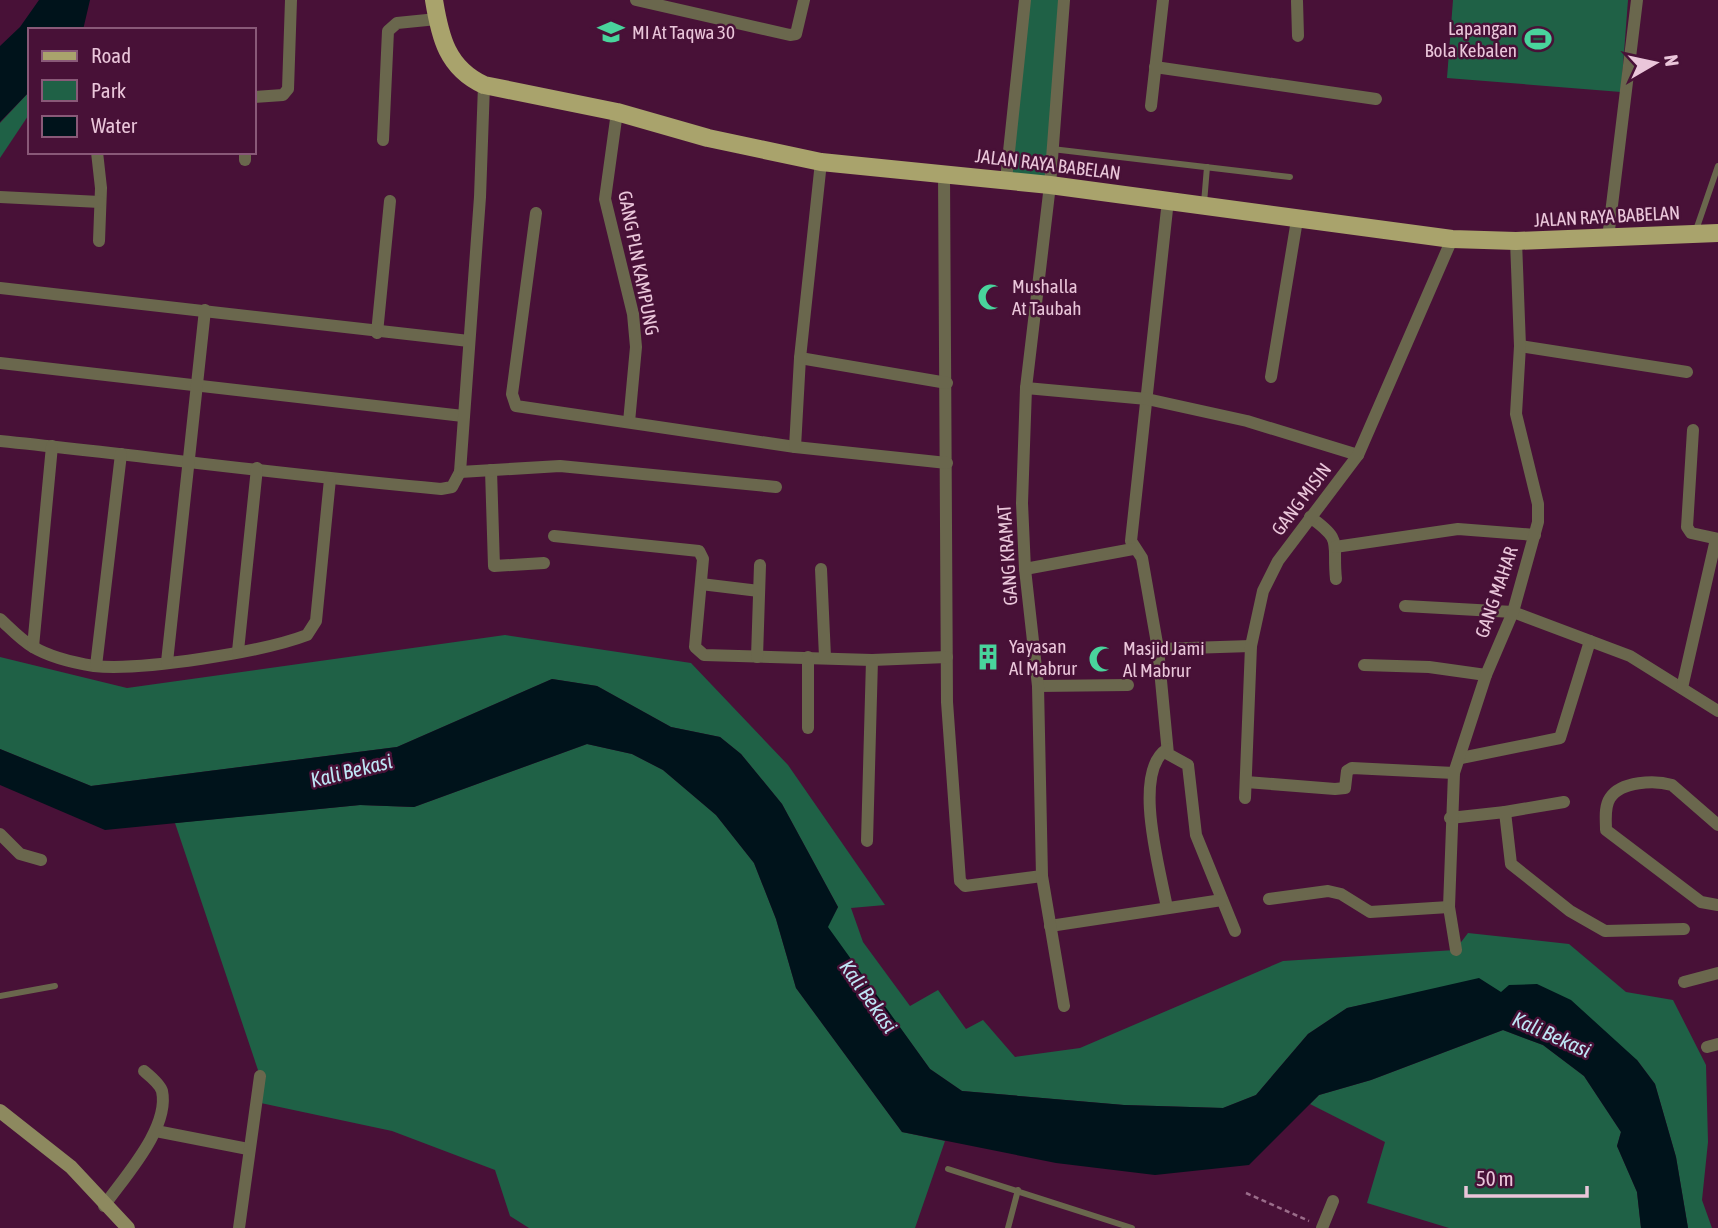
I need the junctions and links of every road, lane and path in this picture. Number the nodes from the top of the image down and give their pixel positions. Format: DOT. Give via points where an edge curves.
graph roads {
  1 [pos="290,0"];
  2 [pos="434,0"];
  3 [pos="636,0"];
  4 [pos="804,0"];
  5 [pos="1025,0"];
  6 [pos="1064,0"];
  7 [pos="1163,0"];
  8 [pos="1293,0"];
  9 [pos="1637,0"];
  10 [pos="437,19"];
  11 [pos="1298,36"];
  12 [pos="1155,67"];
  13 [pos="484,85"];
  14 [pos="256,97"];
  15 [pos="1376,99"];
  16 [pos="1151,106"];
  17 [pos="617,112"];
  18 [pos="383,140"];
  19 [pos="1052,149"];
  20 [pos="97,154"];
  21 [pos="821,162"];
  22 [pos="1718,166"];
  23 [pos="1207,167"];
  24 [pos="944,173"];
  25 [pos="1290,177"];
  26 [pos="1006,180"];
  27 [pos="1050,185"];
  28 [pos="0,197"];
  29 [pos="1168,200"];
  30 [pos="390,201"];
  31 [pos="100,202"];
  32 [pos="1203,205"];
  33 [pos="536,213"];
  34 [pos="1297,220"];
  35 [pos="1695,233"];
  36 [pos="1718,233"];
  37 [pos="1608,238"];
  38 [pos="1452,239"];
  39 [pos="99,241"];
  40 [pos="1516,241"];
  41 [pos="0,288"];
  42 [pos="205,310"];
  43 [pos="377,333"];
  44 [pos="469,341"];
  45 [pos="1520,346"];
  46 [pos="800,358"];
  47 [pos="0,363"];
  48 [pos="1687,372"];
  49 [pos="1271,377"];
  50 [pos="947,383"];
  51 [pos="197,386"];
  52 [pos="1026,388"];
  53 [pos="1147,399"];
  54 [pos="463,416"];
  55 [pos="629,422"];
  56 [pos="1693,430"];
  57 [pos="0,442"];
  58 [pos="52,446"];
  59 [pos="795,447"];
  60 [pos="121,454"];
  61 [pos="1358,455"];
  62 [pos="188,461"];
  63 [pos="947,463"];
  64 [pos="257,468"];
  65 [pos="491,470"];
  66 [pos="460,472"];
  67 [pos="330,479"];
  68 [pos="776,487"];
  69 [pos="1310,517"];
  70 [pos="1535,535"];
  71 [pos="554,536"];
  72 [pos="1717,539"];
  73 [pos="1335,547"];
  74 [pos="1133,549"];
  75 [pos="544,563"];
  76 [pos="760,565"];
  77 [pos="821,569"];
  78 [pos="1025,569"];
  79 [pos="1336,579"];
  80 [pos="701,584"];
  81 [pos="759,591"];
  82 [pos="1405,606"];
  83 [pos="1513,612"];
  84 [pos="0,619"];
  85 [pos="1590,641"];
  86 [pos="1251,646"];
  87 [pos="33,647"];
  88 [pos="1158,649"];
  89 [pos="238,651"];
  90 [pos="757,657"];
  91 [pos="808,657"];
  92 [pos="825,657"];
  93 [pos="947,657"];
  94 [pos="872,660"];
  95 [pos="167,662"];
  96 [pos="1364,665"];
  97 [pos="96,666"];
  98 [pos="1486,676"];
  99 [pos="1128,685"];
  100 [pos="1038,686"];
  101 [pos="1682,688"];
  102 [pos="1718,710"];
  103 [pos="808,728"];
  104 [pos="1167,748"];
  105 [pos="1461,758"];
  106 [pos="1454,773"];
  107 [pos="1246,782"];
  108 [pos="1245,798"];
  109 [pos="1564,802"];
  110 [pos="1505,812"];
  111 [pos="1450,818"];
  112 [pos="1718,825"];
  113 [pos="0,834"];
  114 [pos="867,841"];
  115 [pos="41,860"];
  116 [pos="1042,876"];
  117 [pos="1269,899"];
  118 [pos="1222,900"];
  119 [pos="1718,905"];
  120 [pos="1449,907"];
  121 [pos="1167,908"];
  122 [pos="1050,926"];
  123 [pos="1684,929"];
  124 [pos="1235,931"];
  125 [pos="1456,950"];
  126 [pos="1718,973"];
  127 [pos="1685,982"];
  128 [pos="55,986"];
  129 [pos="0,996"];
  130 [pos="1064,1006"];
  131 [pos="144,1071"];
  132 [pos="260,1076"];
  133 [pos="0,1111"];
  134 [pos="156,1132"];
  135 [pos="248,1149"];
  136 [pos="948,1170"];
  137 [pos="1018,1190"];
  138 [pos="1246,1193"];
  139 [pos="1333,1201"];
  140 [pos="104,1206"];
  141 [pos="1322,1227"];
  142 [pos="128,1228"];
  143 [pos="239,1228"];
  144 [pos="1009,1228"];
  145 [pos="1132,1228"];
  1 -- 14 [label="street" via="288,89 283,95"];
  2 -- 10 [label="main road, JALAN RAYA BABELAN"];
  3 -- 4 [label="street" via="790,35 796,34"];
  5 -- 26 [label="street"];
  6 -- 19 [label="street, GANG KRAMAT"];
  7 -- 12 [label="street"];
  8 -- 11 [label="street"];
  9 -- 37 [label="street"];
  10 -- 13 [label="main road, JALAN RAYA BABELAN" via="445,52 468,78"];
  10 -- 18 [label="street" via="397,23 388,31"];
  12 -- 15 [label="street"];
  12 -- 16 [label="street"];
  13 -- 17 [label="main road, JALAN RAYA BABELAN"];
  13 -- 44 [label="street"];
  17 -- 21 [label="main road, JALAN RAYA BABELAN" via="708,138"];
  17 -- 55 [label="street, GANG PLN KAMPUNG" via="605,199 633,314 636,347"];
  19 -- 23 [label="lane"];
  19 -- 27 [label="street, GANG KRAMAT"];
  20 -- 31 [label="street"];
  21 -- 24 [label="main road, JALAN RAYA BABELAN"];
  21 -- 46 [label="street"];
  22 -- 35 [label="lane"];
  23 -- 25 [label="lane"];
  23 -- 32 [label="lane"];
  24 -- 26 [label="main road, JALAN RAYA BABELAN"];
  24 -- 50 [label="street"];
  26 -- 27 [label="main road, JALAN RAYA BABELAN"];
  27 -- 29 [label="main road, JALAN RAYA BABELAN"];
  27 -- 52 [label="street, GANG KRAMAT"];
  28 -- 31 [label="street"];
  29 -- 32 [label="main road, JALAN RAYA BABELAN"];
  29 -- 53 [label="street"];
  30 -- 43 [label="street"];
  31 -- 39 [label="street"];
  32 -- 34 [label="main road, JALAN RAYA BABELAN"];
  33 -- 55 [label="street" via="513,403 520,408"];
  34 -- 38 [label="main road, JALAN RAYA BABELAN"];
  34 -- 49 [label="street"];
  35 -- 36 [label="main road, JALAN RAYA BABELAN"];
  35 -- 37 [label="main road, JALAN RAYA BABELAN"];
  37 -- 40 [label="main road, JALAN RAYA BABELAN"];
  38 -- 40 [label="main road, JALAN RAYA BABELAN"];
  38 -- 61 [label="street, GANG MISIN"];
  40 -- 45 [label="street, GANG MAHAR"];
  41 -- 42 [label="street"];
  42 -- 43 [label="street"];
  42 -- 51 [label="street"];
  43 -- 44 [label="street"];
  44 -- 54 [label="street"];
  45 -- 48 [label="street"];
  45 -- 70 [label="street, GANG MAHAR" via="1516,414 1538,504"];
  46 -- 50 [label="street"];
  46 -- 59 [label="street"];
  47 -- 51 [label="street"];
  50 -- 63 [label="street"];
  51 -- 54 [label="street"];
  51 -- 62 [label="street"];
  52 -- 53 [label="street"];
  52 -- 78 [label="street, GANG KRAMAT"];
  53 -- 61 [label="street" via="1247,421"];
  53 -- 74 [label="street" via="1131,527"];
  54 -- 66 [label="street"];
  55 -- 59 [label="street"];
  56 -- 72 [label="street" via="1687,527 1691,533"];
  57 -- 58 [label="street"];
  58 -- 60 [label="street"];
  58 -- 87 [label="street"];
  59 -- 63 [label="street"];
  60 -- 62 [label="street"];
  60 -- 97 [label="street"];
  61 -- 69 [label="street, GANG MISIN"];
  62 -- 64 [label="street"];
  62 -- 95 [label="street"];
  63 -- 93 [label="street"];
  64 -- 67 [label="street"];
  64 -- 89 [label="street"];
  65 -- 66 [label="street"];
  65 -- 68 [label="street" via="585,467"];
  65 -- 75 [label="street" via="494,566"];
  66 -- 67 [label="street" via="456,483 440,489"];
  67 -- 89 [label="street" via="314,626 302,636"];
  69 -- 73 [label="street" via="1334,537"];
  69 -- 86 [label="street, GANG MISIN" via="1268,577"];
  70 -- 73 [label="street" via="1458,529"];
  70 -- 83 [label="street, GANG MAHAR"];
  71 -- 80 [label="street" via="696,550 703,556"];
  72 -- 101 [label="street"];
  73 -- 79 [label="street"];
  74 -- 78 [label="street"];
  74 -- 88 [label="street" via="1142,558"];
  76 -- 81 [label="street"];
  77 -- 92 [label="street"];
  78 -- 100 [label="street, GANG KRAMAT"];
  80 -- 81 [label="street"];
  80 -- 90 [label="street" via="697,650 704,655"];
  81 -- 90 [label="street"];
  82 -- 83 [label="street"];
  83 -- 85 [label="street"];
  83 -- 98 [label="street, GANG MAHAR"];
  84 -- 87 [label="street"];
  85 -- 101 [label="street" via="1630,656"];
  85 -- 105 [label="street" via="1560,738"];
  86 -- 88 [label="street"];
  86 -- 107 [label="street, GANG MISIN"];
  87 -- 97 [label="street"];
  88 -- 104 [label="street"];
  89 -- 95 [label="street"];
  90 -- 91 [label="street"];
  91 -- 92 [label="street"];
  91 -- 103 [label="street"];
  92 -- 94 [label="street"];
  93 -- 94 [label="street"];
  93 -- 116 [label="street" via="960,881 965,886"];
  94 -- 114 [label="street"];
  95 -- 97 [label="street"];
  96 -- 98 [label="street" via="1429,667"];
  98 -- 105 [label="street, GANG MAHAR"];
  99 -- 100 [label="street"];
  100 -- 116 [label="street, GANG KRAMAT"];
  101 -- 102 [label="street"];
  104 -- 118 [label="street" via="1170,758 1188,765 1194,827"];
  104 -- 121 [label="street" via="1154,765 1149,799"];
  105 -- 106 [label="street, GANG MAHAR"];
  106 -- 107 [label="street" via="1352,768 1347,771 1346,786 1339,789"];
  106 -- 111 [label="street, GANG MAHAR"];
  107 -- 108 [label="street, GANG MISIN"];
  109 -- 110 [label="street"];
  110 -- 111 [label="street"];
  110 -- 123 [label="street" via="1511,864 1570,911 1605,931"];
  111 -- 120 [label="street, GANG MAHAR"];
  112 -- 119 [label="street" via="1663,782 1622,789 1611,796 1606,808 1606,830 1701,902"];
  113 -- 115 [label="street" via="20,854"];
  116 -- 122 [label="street, GANG KRAMAT"];
  117 -- 120 [label="street" via="1328,891 1370,912"];
  118 -- 121 [label="street"];
  118 -- 124 [label="street"];
  120 -- 125 [label="street, GANG MAHAR"];
  121 -- 122 [label="street"];
  122 -- 130 [label="street, GANG KRAMAT"];
  126 -- 127 [label="street"];
  128 -- 129 [label="lane"];
  131 -- 134 [label="street" via="162,1089 164,1105"];
  132 -- 135 [label="street"];
  133 -- 140 [label="street" via="71,1167"];
  134 -- 135 [label="street"];
  134 -- 140 [label="street"];
  135 -- 143 [label="street"];
  136 -- 137 [label="lane"];
  137 -- 144 [label="lane"];
  137 -- 145 [label="lane"];
  138 -- 141 [label="path"];
  139 -- 141 [label="street"];
  140 -- 142 [label="street"];
}
